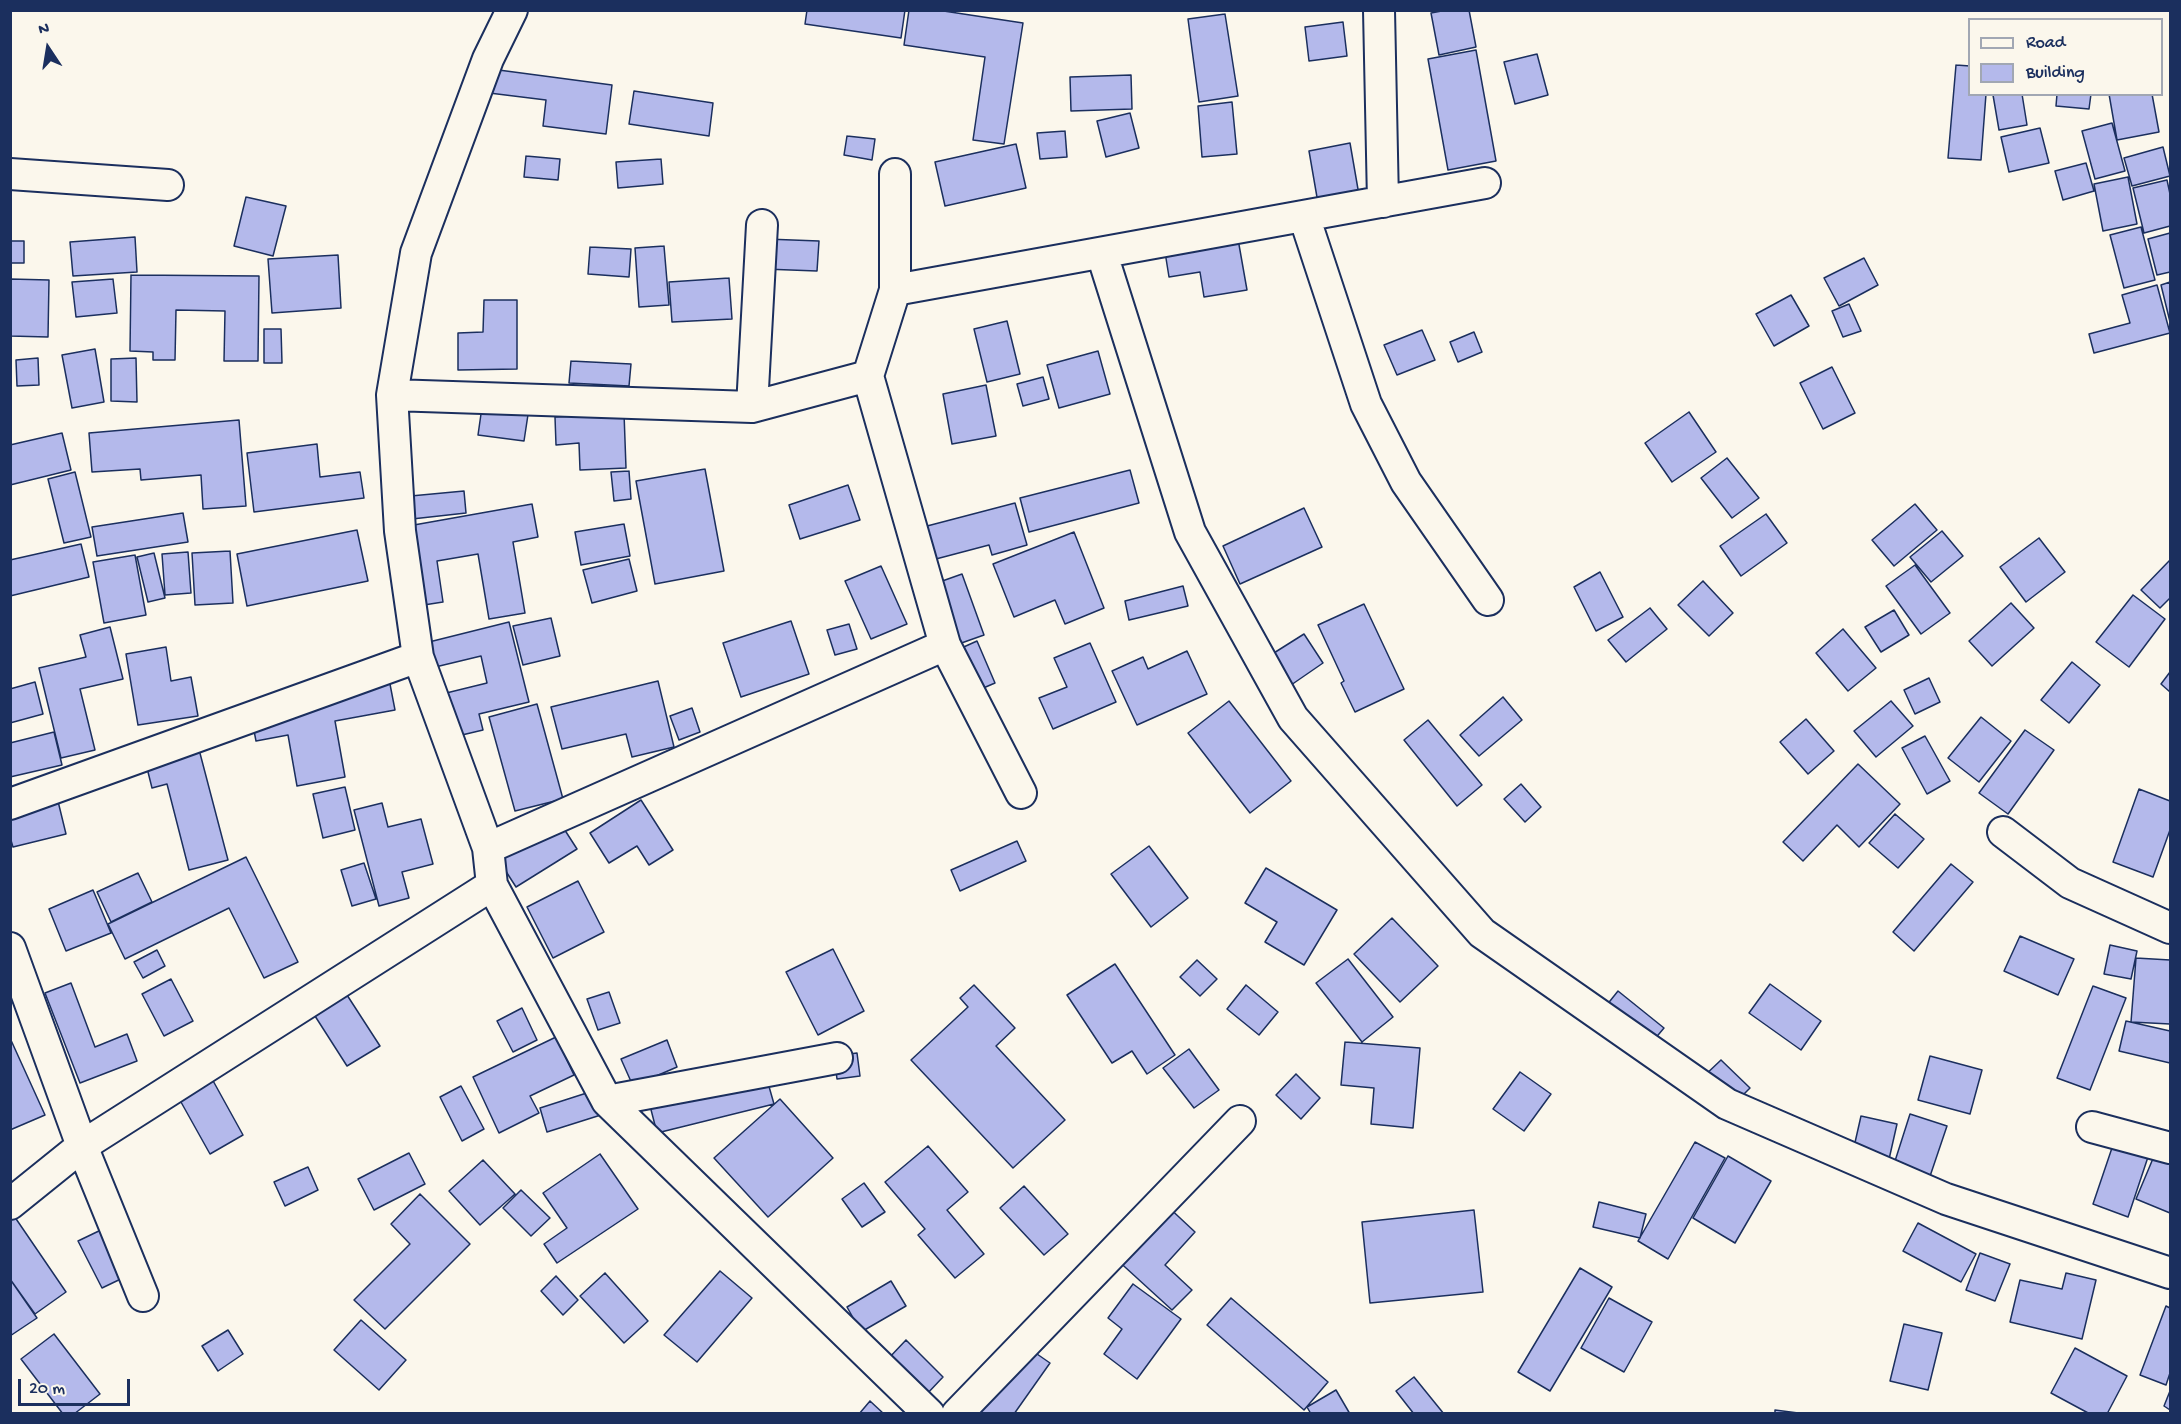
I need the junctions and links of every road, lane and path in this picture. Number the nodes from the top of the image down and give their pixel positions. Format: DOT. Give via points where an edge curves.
graph roads {
  1 [pos="512,10"];
  2 [pos="1379,10"];
  3 [pos="10,174"];
  4 [pos="895,174"];
  5 [pos="1485,183"];
  6 [pos="168,185"];
  7 [pos="1383,202"];
  8 [pos="1304,216"];
  9 [pos="762,225"];
  10 [pos="1102,254"];
  11 [pos="895,290"];
  12 [pos="868,376"];
  13 [pos="392,395"];
  14 [pos="752,407"];
  15 [pos="1488,600"];
  16 [pos="945,645"];
  17 [pos="418,657"];
  18 [pos="1021,793"];
  19 [pos="10,804"];
  20 [pos="2004,832"];
  21 [pos="488,848"];
  22 [pos="492,885"];
  23 [pos="2170,928"];
  24 [pos="10,948"];
  25 [pos="837,1058"];
  26 [pos="607,1101"];
  27 [pos="1239,1121"];
  28 [pos="2092,1127"];
  29 [pos="82,1146"];
  30 [pos="2170,1148"];
  31 [pos="10,1204"];
  32 [pos="2170,1273"];
  33 [pos="143,1296"];
  34 [pos="929,1413"];
  35 [pos="957,1413"];
  1 -- 13 [label="street" via="488,58 416,253"];
  2 -- 7 [label="street"];
  3 -- 6 [label="street"];
  4 -- 11 [label="street"];
  5 -- 7 [label="street"];
  7 -- 8 [label="street"];
  8 -- 10 [label="street"];
  8 -- 15 [label="street" via="1366,404 1406,482"];
  9 -- 14 [label="street"];
  10 -- 11 [label="street"];
  10 -- 32 [label="street" via="1190,532 1293,718 1482,933 1727,1104 1946,1199"];
  11 -- 12 [label="street"];
  12 -- 14 [label="street"];
  12 -- 16 [label="street"];
  13 -- 14 [label="street"];
  13 -- 17 [label="street" via="400,531"];
  16 -- 18 [label="street"];
  16 -- 21 [label="street"];
  17 -- 19 [label="street"];
  17 -- 21 [label="street"];
  20 -- 23 [label="street" via="2070,883"];
  21 -- 22 [label="street"];
  22 -- 26 [label="street"];
  22 -- 29 [label="street"];
  24 -- 29 [label="street"];
  25 -- 26 [label="street"];
  26 -- 34 [label="street"];
  27 -- 35 [label="street"];
  28 -- 30 [label="street"];
  29 -- 31 [label="street"];
  29 -- 33 [label="street"];
}
